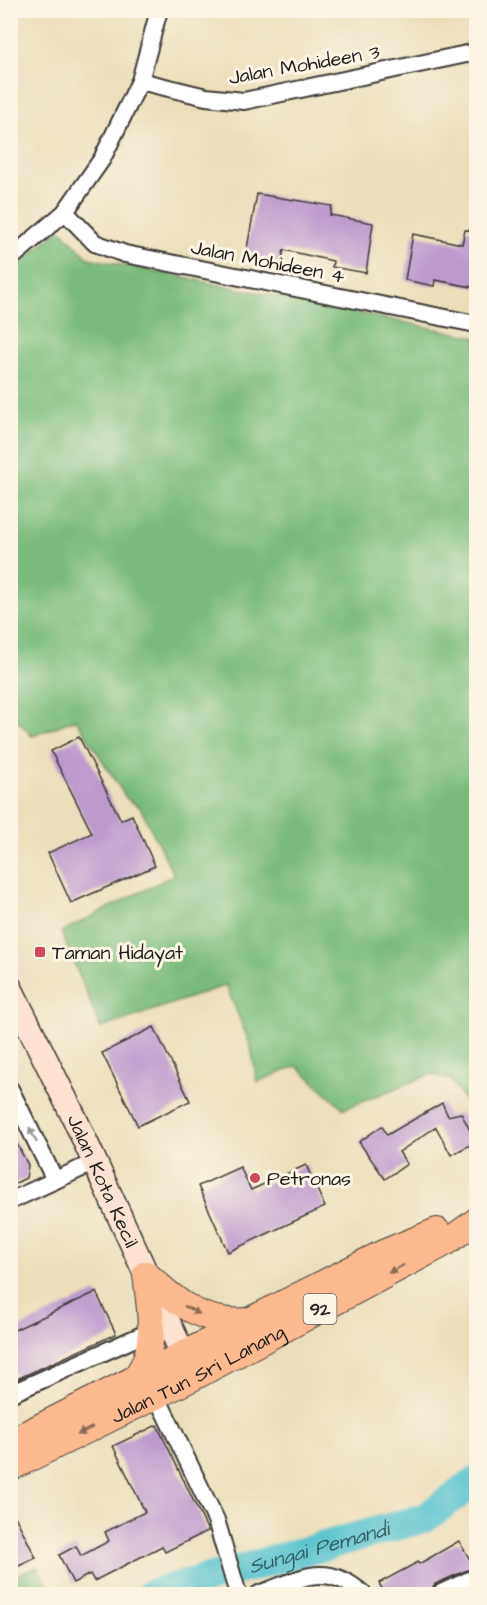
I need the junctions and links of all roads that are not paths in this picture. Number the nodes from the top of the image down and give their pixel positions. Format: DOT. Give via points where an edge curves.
graph roads {
  1 [pos="159,10"];
  2 [pos="477,52"];
  3 [pos="140,81"];
  4 [pos="65,212"];
  5 [pos="10,259"];
  6 [pos="477,324"];
  7 [pos="10,988"];
  8 [pos="10,1089"];
  9 [pos="94,1162"];
  10 [pos="55,1180"];
  11 [pos="10,1201"];
  12 [pos="477,1219"];
  13 [pos="146,1274"];
  14 [pos="254,1320"];
  15 [pos="151,1331"];
  16 [pos="189,1366"];
  17 [pos="130,1382"];
  18 [pos="10,1394"];
  19 [pos="156,1395"];
  20 [pos="10,1442"];
  21 [pos="10,1468"];
  22 [pos="477,1577"];
  23 [pos="237,1592"];
  24 [pos="259,1594"];
  25 [pos="363,1594"];
  26 [pos="440,1594"];
  1 -- 3 [label="street"];
  2 -- 3 [label="street, Jalan Mohideen 3" via="244,101 206,97"];
  3 -- 4 [label="street" via="102,159"];
  4 -- 5 [label="street"];
  4 -- 6 [label="street, Jalan Mohideen 4" via="95,243 125,254"];
  7 -- 9 [label="street, Jalan Kota Kecil"];
  10 -- 8 [label="street, one-way"];
  9 -- 10 [label="street"];
  9 -- 13 [label="street, Jalan Kota Kecil"];
  10 -- 11 [label="street"];
  12 -- 14 [label="main road, Jalan Tun Sri Lanang / 92" via="383,1253"];
  12 -- 16 [label="main road, Jalan Tun Sri Lanang / 92, one-way" via="447,1242"];
  13 -- 14 [label="main road, one-way" via="179,1304 208,1318 228,1323"];
  13 -- 15 [label="main road"];
  13 -- 16 [label="street, Jalan Kota Kecil"];
  14 -- 16 [label="main road, Jalan Tun Sri Lanang / 92"];
  15 -- 17 [label="main road" via="144,1370"];
  15 -- 18 [label="street"];
  16 -- 17 [label="main road, Jalan Tun Sri Lanang / 92"];
  16 -- 19 [label="main road, Jalan Tun Sri Lanang / 92"];
  17 -- 20 [label="main road, Jalan Tun Sri Lanang / 92"];
  19 -- 21 [label="main road, Jalan Tun Sri Lanang / 92, one-way"];
  19 -- 23 [label="street" via="216,1520"];
  22 -- 26 [label="street"];
  24 -- 25 [label="street" via="306,1576 330,1574 347,1580"];
}
